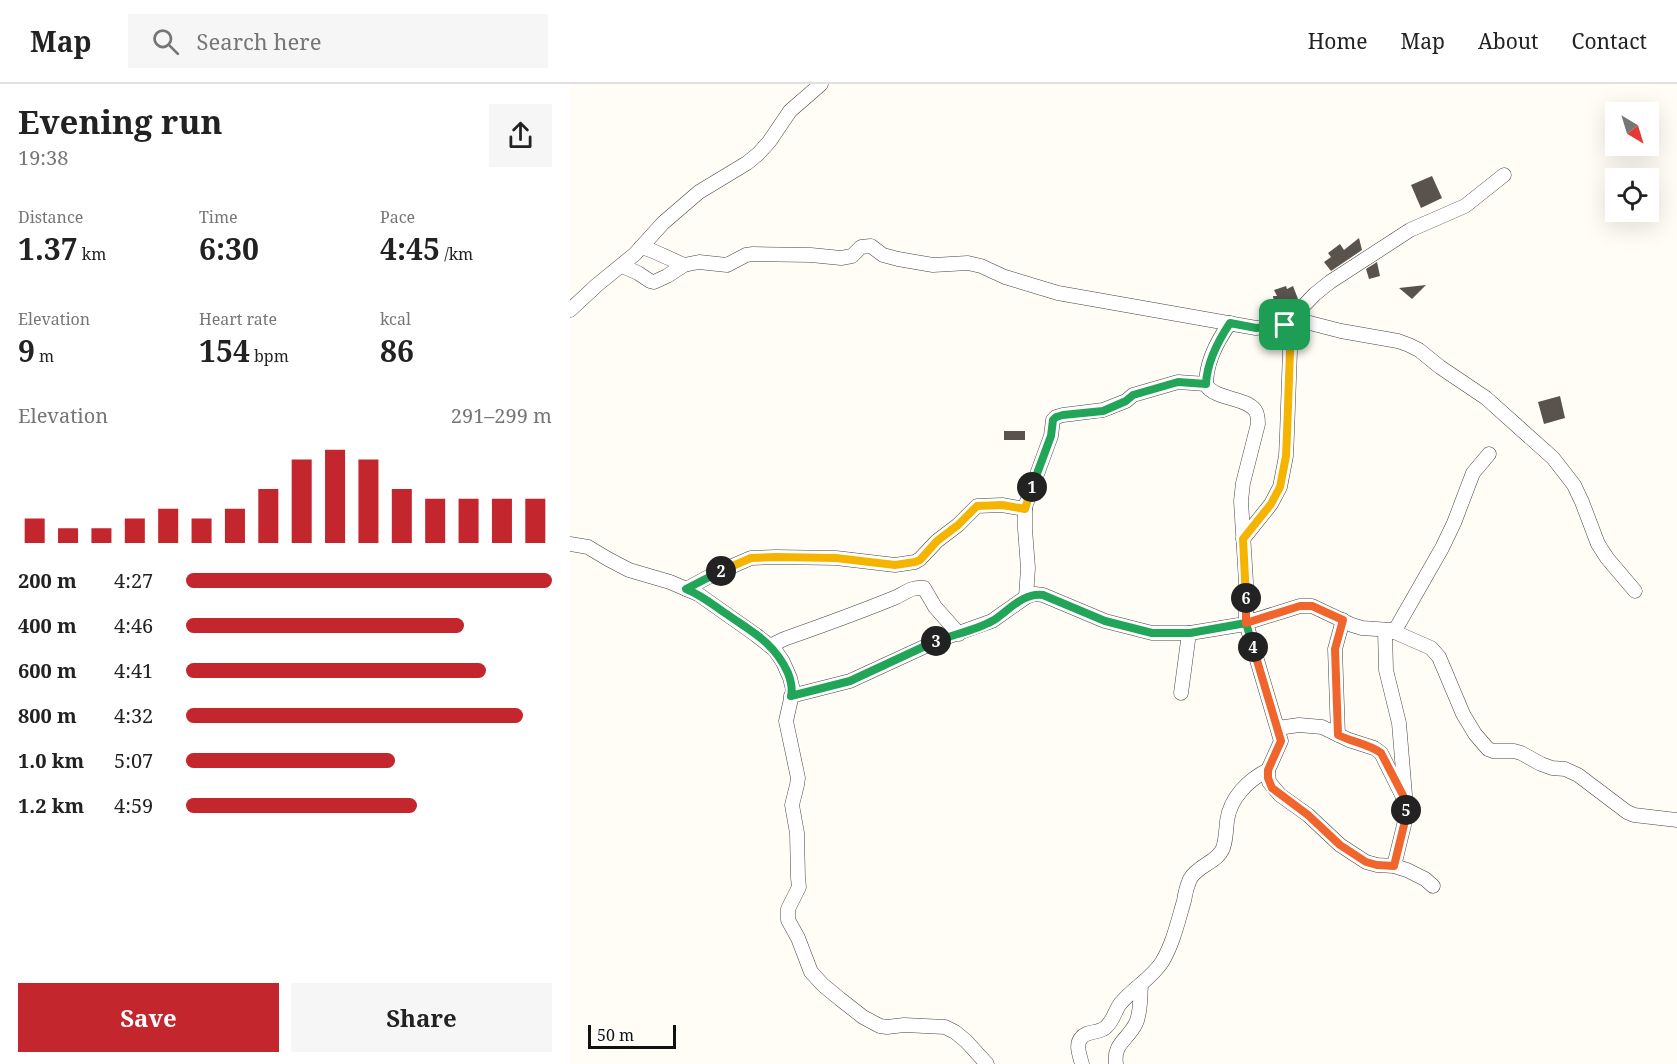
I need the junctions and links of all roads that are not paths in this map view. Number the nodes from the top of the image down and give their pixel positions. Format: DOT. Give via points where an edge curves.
graph roads {
  1 [pos="821,84"];
  2 [pos="1504,175"];
  3 [pos="641,247"];
  4 [pos="684,265"];
  5 [pos="621,266"];
  6 [pos="570,310"];
  7 [pos="1230,323"];
  8 [pos="1288,324"];
  9 [pos="1206,384"];
  10 [pos="1489,454"];
  11 [pos="1025,509"];
  12 [pos="1243,539"];
  13 [pos="570,544"];
  14 [pos="686,589"];
  15 [pos="1635,591"];
  16 [pos="1026,597"];
  17 [pos="1343,620"];
  18 [pos="1246,623"];
  19 [pos="1390,631"];
  20 [pos="1189,633"];
  21 [pos="959,634"];
  22 [pos="770,646"];
  23 [pos="1181,693"];
  24 [pos="791,696"];
  25 [pos="1278,728"];
  26 [pos="1338,735"];
  27 [pos="1268,770"];
  28 [pos="1406,801"];
  29 [pos="1677,820"];
  30 [pos="1394,866"];
  31 [pos="1433,885"];
  32 [pos="1141,985"];
  33 [pos="987,1064"];
  34 [pos="1082,1064"];
  35 [pos="1116,1064"];
  1 -- 3 [label="street" via="790,111 769,142 747,164 699,192"];
  2 -- 8 [label="street" via="1465,206 1410,230 1330,282"];
  3 -- 4 [label="street"];
  3 -- 5 [label="street"];
  4 -- 5 [label="street" via="654,282"];
  4 -- 7 [label="street" via="727,265 753,254 841,258 871,246 898,259 933,265 968,263 1058,293"];
  5 -- 6 [label="street"];
  7 -- 8 [label="street" via="1256,328"];
  7 -- 9 [label="street" via="1210,361"];
  8 -- 12 [label="street" via="1286,456 1280,487"];
  8 -- 15 [label="street" via="1306,322 1409,345 1486,398 1553,458 1574,485 1598,544"];
  9 -- 11 [label="street" via="1178,382 1133,395 1103,411 1056,417"];
  9 -- 12 [label="street" via="1214,393 1253,407 1258,416 1243,483"];
  10 -- 19 [label="street" via="1473,473 1442,548"];
  11 -- 14 [label="street" via="977,506 915,562 895,565 836,558 751,558"];
  11 -- 16 [label="street"];
  12 -- 18 [label="street"];
  13 -- 14 [label="street" via="588,547 630,570"];
  14 -- 22 [label="street"];
  16 -- 20 [label="street" via="1043,595 1105,621 1152,633"];
  16 -- 21 [label="street" via="992,621"];
  17 -- 18 [label="street" via="1312,606 1300,606"];
  17 -- 19 [label="street" via="1362,628"];
  17 -- 26 [label="street" via="1335,649"];
  18 -- 20 [label="street"];
  18 -- 25 [label="street"];
  19 -- 28 [label="street" via="1386,670 1399,723"];
  19 -- 29 [label="street" via="1431,648 1439,657 1463,714 1488,749 1514,751 1552,768 1565,769 1634,815"];
  20 -- 23 [label="street"];
  21 -- 22 [label="street" via="921,587"];
  21 -- 24 [label="street" via="850,681"];
  22 -- 24 [label="street" via="790,678"];
  24 -- 33 [label="street" via="786,721 798,778 792,804 800,887 788,909 788,920 812,972 823,986 880,1026 945,1027 960,1036"];
  25 -- 26 [label="street" via="1322,727"];
  25 -- 27 [label="street" via="1281,741"];
  26 -- 28 [label="street" via="1381,753"];
  27 -- 30 [label="street" via="1272,788 1340,845 1372,864"];
  27 -- 32 [label="street" via="1230,806 1222,852 1195,871 1170,947"];
  28 -- 30 [label="street"];
  30 -- 31 [label="street"];
  32 -- 34 [label="street" via="1122,1002 1106,1027 1080,1039"];
  32 -- 35 [label="street" via="1138,1015 1128,1036 1116,1049"];
}
